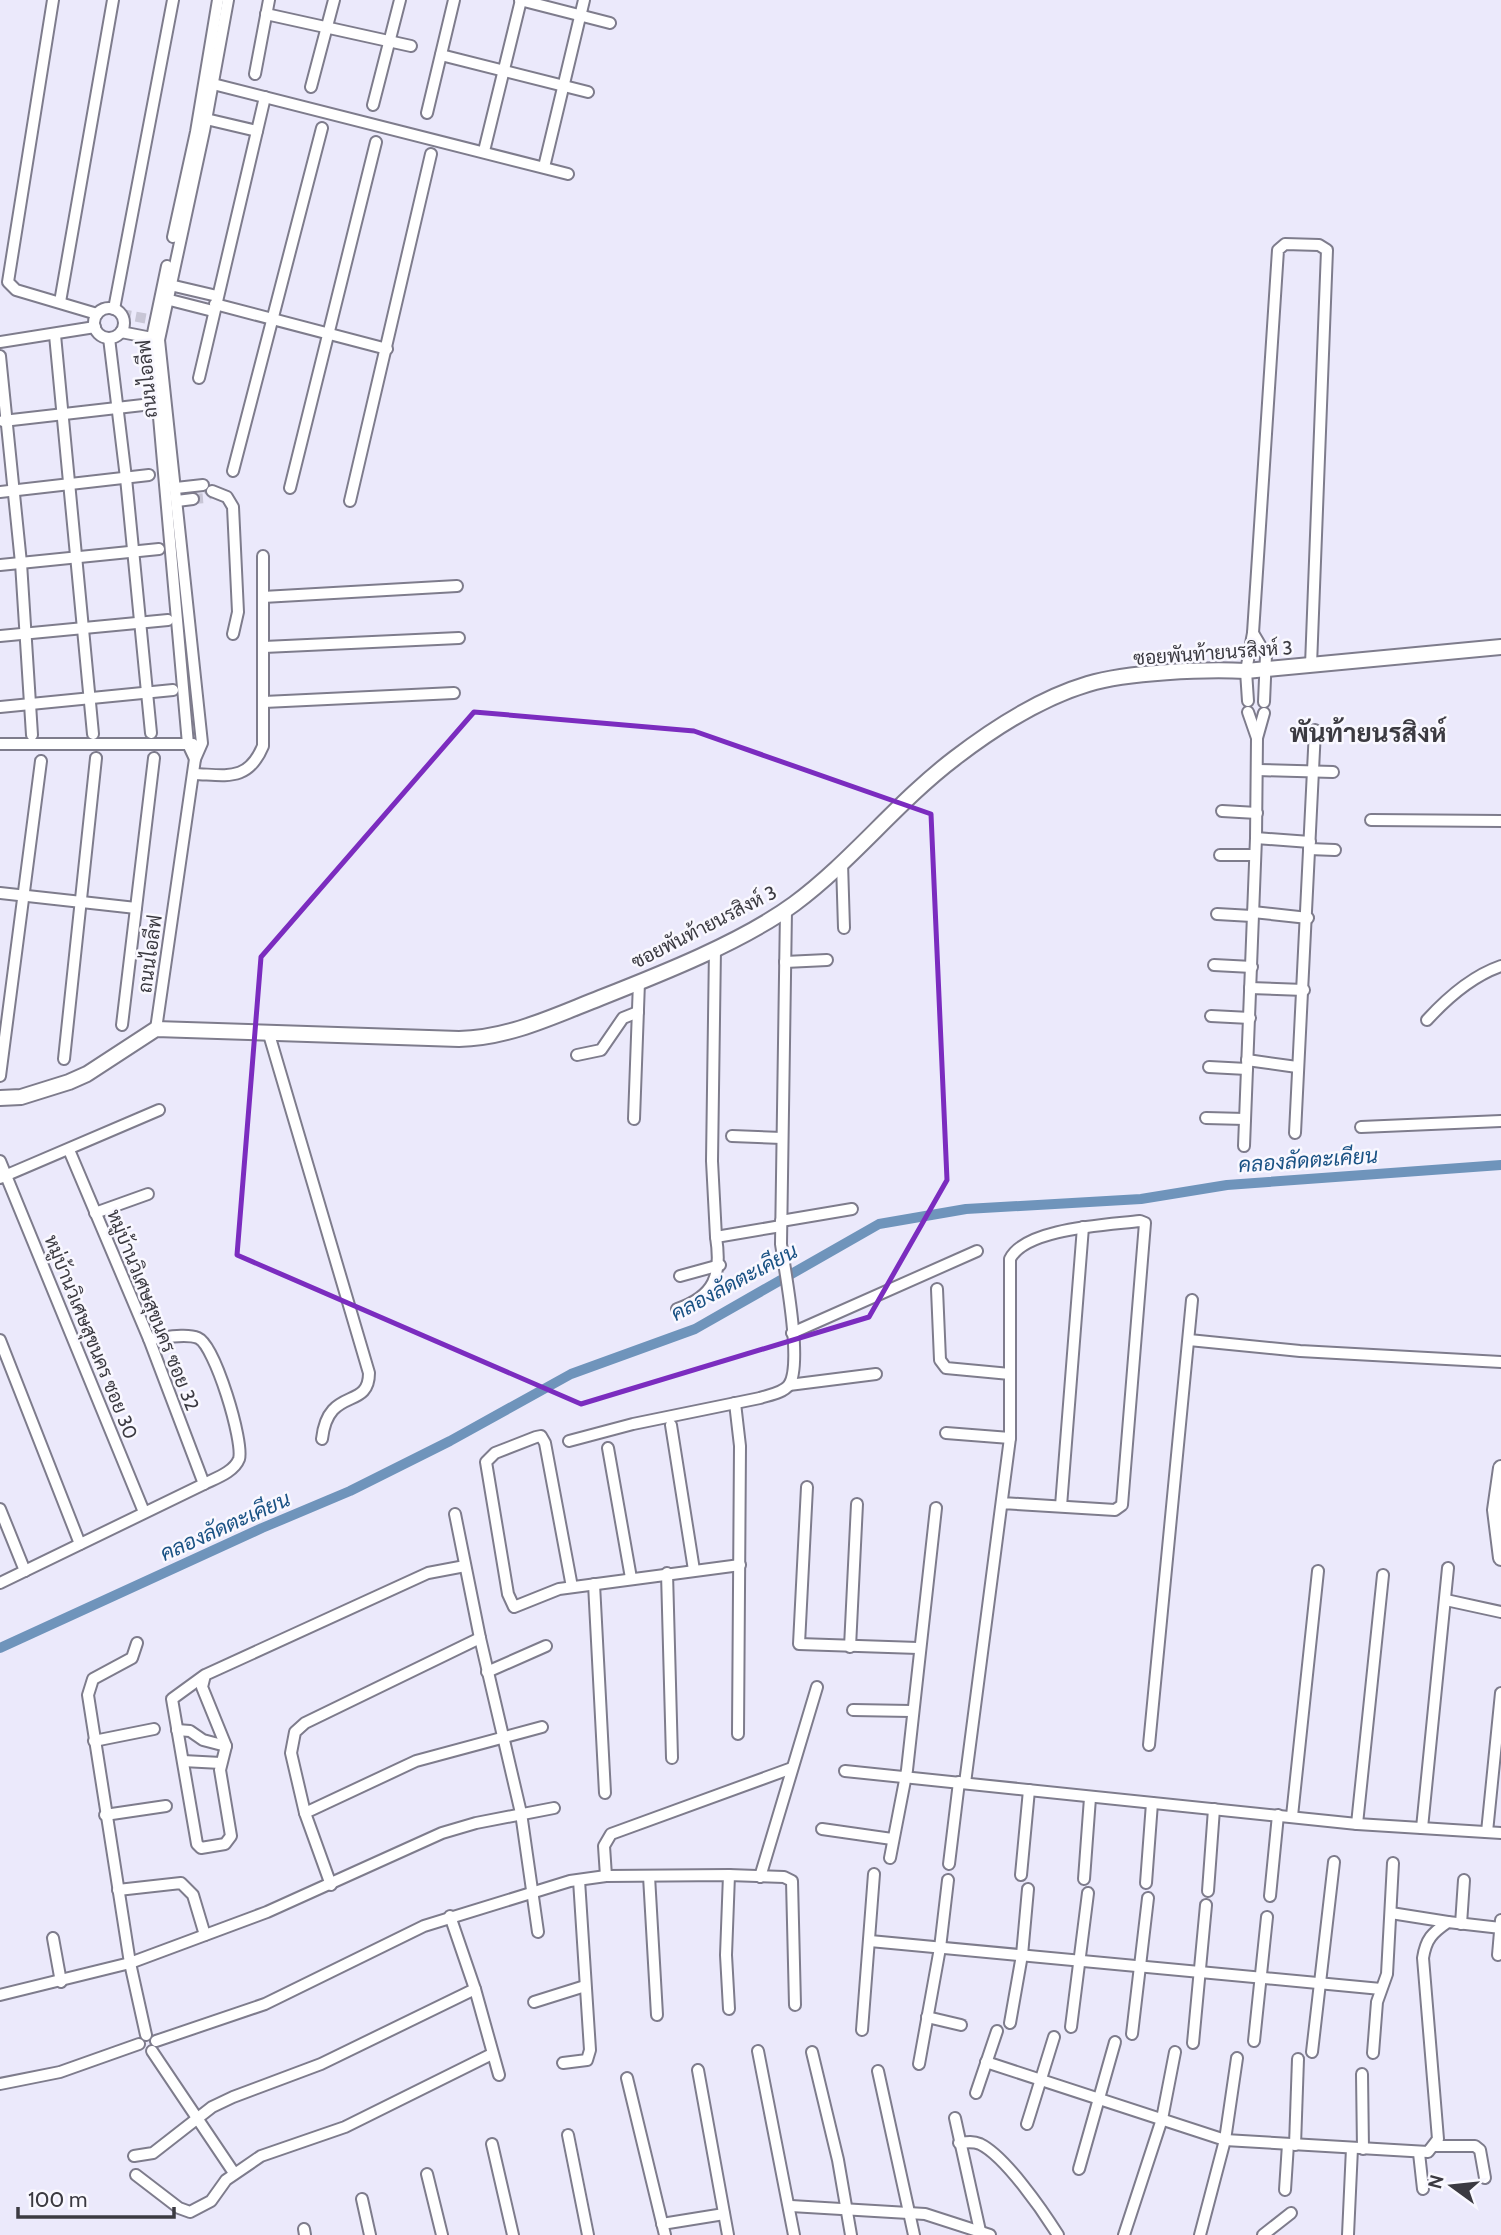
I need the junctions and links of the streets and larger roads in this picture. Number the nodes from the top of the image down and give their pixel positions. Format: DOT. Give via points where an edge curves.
graph roads {
  1 [pos="53,0"];
  2 [pos="113,0"];
  3 [pos="173,0"];
  4 [pos="218,0"];
  5 [pos="228,0"];
  6 [pos="269,0"];
  7 [pos="334,0"];
  8 [pos="400,0"];
  9 [pos="454,0"];
  10 [pos="520,0"];
  11 [pos="584,0"];
  12 [pos="266,15"];
  13 [pos="580,15"];
  14 [pos="610,23"];
  15 [pos="327,25"];
  16 [pos="390,41"];
  17 [pos="411,46"];
  18 [pos="441,55"];
  19 [pos="503,71"];
  20 [pos="255,74"];
  21 [pos="214,84"];
  22 [pos="564,86"];
  23 [pos="311,87"];
  24 [pos="588,92"];
  25 [pos="265,97"];
  26 [pos="373,105"];
  27 [pos="427,113"];
  28 [pos="206,119"];
  29 [pos="322,128"];
  30 [pos="257,131"];
  31 [pos="376,142"];
  32 [pos="484,151"];
  33 [pos="431,154"];
  34 [pos="544,167"];
  35 [pos="568,174"];
  36 [pos="170,285"];
  37 [pos="166,299"];
  38 [pos="60,302"];
  39 [pos="215,304"];
  40 [pos="114,309"];
  41 [pos="97,314"];
  42 [pos="271,319"];
  43 [pos="95,327"];
  44 [pos="121,332"];
  45 [pos="329,334"];
  46 [pos="55,335"];
  47 [pos="109,338"];
  48 [pos="152,338"];
  49 [pos="0,342"];
  50 [pos="387,349"];
  51 [pos="0,356"];
  52 [pos="199,377"];
  53 [pos="143,405"];
  54 [pos="118,408"];
  55 [pos="64,413"];
  56 [pos="4,421"];
  57 [pos="233,471"];
  58 [pos="149,475"];
  59 [pos="127,478"];
  60 [pos="70,484"];
  61 [pos="176,488"];
  62 [pos="290,488"];
  63 [pos="14,490"];
  64 [pos="0,492"];
  65 [pos="193,499"];
  66 [pos="177,501"];
  67 [pos="349,501"];
  68 [pos="159,549"];
  69 [pos="134,552"];
  70 [pos="263,556"];
  71 [pos="76,558"];
  72 [pos="21,563"];
  73 [pos="0,565"];
  74 [pos="457,586"];
  75 [pos="263,597"];
  76 [pos="168,620"];
  77 [pos="142,622"];
  78 [pos="84,628"];
  79 [pos="1253,633"];
  80 [pos="26,634"];
  81 [pos="233,634"];
  82 [pos="0,636"];
  83 [pos="459,638"];
  84 [pos="264,647"];
  85 [pos="1501,647"];
  86 [pos="1311,665"];
  87 [pos="1265,669"];
  88 [pos="1246,671"];
  89 [pos="173,690"];
  90 [pos="148,692"];
  91 [pos="454,693"];
  92 [pos="89,699"];
  93 [pos="264,702"];
  94 [pos="30,705"];
  95 [pos="0,707"];
  96 [pos="1315,730"];
  97 [pos="151,733"];
  98 [pos="32,734"];
  99 [pos="93,734"];
  100 [pos="1257,738"];
  101 [pos="202,743"];
  102 [pos="0,744"];
  103 [pos="188,744"];
  104 [pos="96,758"];
  105 [pos="153,758"];
  106 [pos="195,759"];
  107 [pos="41,761"];
  108 [pos="1258,770"];
  109 [pos="1314,771"];
  110 [pos="1334,772"];
  111 [pos="194,774"];
  112 [pos="1222,811"];
  113 [pos="1257,813"];
  114 [pos="1371,820"];
  115 [pos="1501,821"];
  116 [pos="1256,838"];
  117 [pos="1309,846"];
  118 [pos="1335,850"];
  119 [pos="1220,855"];
  120 [pos="1255,855"];
  121 [pos="842,863"];
  122 [pos="0,893"];
  123 [pos="23,896"];
  124 [pos="81,902"];
  125 [pos="136,908"];
  126 [pos="786,910"];
  127 [pos="1217,914"];
  128 [pos="1252,914"];
  129 [pos="1308,918"];
  130 [pos="844,928"];
  131 [pos="715,948"];
  132 [pos="827,961"];
  133 [pos="785,962"];
  134 [pos="1214,965"];
  135 [pos="1501,966"];
  136 [pos="1252,967"];
  137 [pos="639,982"];
  138 [pos="1250,988"];
  139 [pos="1304,990"];
  140 [pos="638,1012"];
  141 [pos="1211,1016"];
  142 [pos="1250,1018"];
  143 [pos="1427,1020"];
  144 [pos="121,1026"];
  145 [pos="156,1029"];
  146 [pos="268,1031"];
  147 [pos="577,1055"];
  148 [pos="64,1059"];
  149 [pos="1247,1065"];
  150 [pos="1209,1067"];
  151 [pos="1297,1067"];
  152 [pos="0,1076"];
  153 [pos="0,1098"];
  154 [pos="159,1110"];
  155 [pos="1206,1118"];
  156 [pos="634,1119"];
  157 [pos="1245,1119"];
  158 [pos="1501,1121"];
  159 [pos="1361,1127"];
  160 [pos="1295,1133"];
  161 [pos="732,1136"];
  162 [pos="782,1138"];
  163 [pos="1244,1146"];
  164 [pos="69,1150"];
  165 [pos="0,1161"];
  166 [pos="3,1177"];
  167 [pos="148,1194"];
  168 [pos="852,1209"];
  169 [pos="94,1213"];
  170 [pos="781,1224"];
  171 [pos="1083,1227"];
  172 [pos="716,1237"];
  173 [pos="977,1251"];
  174 [pos="720,1265"];
  175 [pos="680,1276"];
  176 [pos="937,1289"];
  177 [pos="1192,1300"];
  178 [pos="677,1310"];
  179 [pos="792,1333"];
  180 [pos="149,1339"];
  181 [pos="0,1340"];
  182 [pos="1189,1340"];
  183 [pos="1501,1362"];
  184 [pos="876,1374"];
  185 [pos="1010,1374"];
  186 [pos="789,1385"];
  187 [pos="736,1403"];
  188 [pos="670,1424"];
  189 [pos="946,1433"];
  190 [pos="1010,1438"];
  191 [pos="322,1439"];
  192 [pos="569,1441"];
  193 [pos="608,1448"];
  194 [pos="1501,1468"];
  195 [pos="204,1484"];
  196 [pos="807,1487"];
  197 [pos="1002,1503"];
  198 [pos="858,1504"];
  199 [pos="1060,1506"];
  200 [pos="936,1508"];
  201 [pos="0,1509"];
  202 [pos="144,1512"];
  203 [pos="455,1514"];
  204 [pos="80,1544"];
  205 [pos="1501,1558"];
  206 [pos="740,1565"];
  207 [pos="465,1566"];
  208 [pos="1448,1568"];
  209 [pos="694,1570"];
  210 [pos="24,1571"];
  211 [pos="1318,1571"];
  212 [pos="667,1573"];
  213 [pos="1382,1575"];
  214 [pos="631,1578"];
  215 [pos="0,1583"];
  216 [pos="594,1584"];
  217 [pos="572,1587"];
  218 [pos="1446,1600"];
  219 [pos="1501,1612"];
  220 [pos="480,1638"];
  221 [pos="137,1643"];
  222 [pos="546,1646"];
  223 [pos="850,1647"];
  224 [pos="918,1648"];
  225 [pos="487,1672"];
  226 [pos="205,1675"];
  227 [pos="817,1687"];
  228 [pos="1501,1693"];
  229 [pos="853,1710"];
  230 [pos="911,1711"];
  231 [pos="542,1727"];
  232 [pos="154,1729"];
  233 [pos="177,1730"];
  234 [pos="738,1734"];
  235 [pos="505,1736"];
  236 [pos="93,1741"];
  237 [pos="1149,1745"];
  238 [pos="226,1746"];
  239 [pos="672,1758"];
  240 [pos="183,1761"];
  241 [pos="221,1763"];
  242 [pos="792,1768"];
  243 [pos="845,1771"];
  244 [pos="905,1777"];
  245 [pos="962,1783"];
  246 [pos="1030,1790"];
  247 [pos="605,1793"];
  248 [pos="1090,1798"];
  249 [pos="1152,1803"];
  250 [pos="166,1806"];
  251 [pos="554,1808"];
  252 [pos="1214,1809"];
  253 [pos="305,1813"];
  254 [pos="521,1814"];
  255 [pos="105,1815"];
  256 [pos="1278,1815"];
  257 [pos="1292,1816"];
  258 [pos="1357,1824"];
  259 [pos="1422,1828"];
  260 [pos="822,1829"];
  261 [pos="1487,1832"];
  262 [pos="1501,1833"];
  263 [pos="891,1839"];
  264 [pos="890,1858"];
  265 [pos="1334,1862"];
  266 [pos="1394,1863"];
  267 [pos="949,1864"];
  268 [pos="874,1874"];
  269 [pos="729,1875"];
  270 [pos="1021,1875"];
  271 [pos="606,1876"];
  272 [pos="649,1876"];
  273 [pos="760,1877"];
  274 [pos="1084,1879"];
  275 [pos="579,1880"];
  276 [pos="948,1880"];
  277 [pos="1464,1880"];
  278 [pos="1146,1883"];
  279 [pos="331,1885"];
  280 [pos="1028,1889"];
  281 [pos="118,1890"];
  282 [pos="530,1891"];
  283 [pos="1208,1891"];
  284 [pos="1088,1893"];
  285 [pos="1270,1896"];
  286 [pos="1148,1898"];
  287 [pos="1206,1905"];
  288 [pos="1391,1913"];
  289 [pos="450,1916"];
  290 [pos="1267,1917"];
  291 [pos="1501,1920"];
  292 [pos="1448,1922"];
  293 [pos="1461,1924"];
  294 [pos="1501,1928"];
  295 [pos="538,1932"];
  296 [pos="205,1935"];
  297 [pos="53,1938"];
  298 [pos="870,1941"];
  299 [pos="940,1948"];
  300 [pos="1022,1955"];
  301 [pos="1498,1955"];
  302 [pos="1079,1961"];
  303 [pos="130,1963"];
  304 [pos="1140,1967"];
  305 [pos="1200,1972"];
  306 [pos="1260,1978"];
  307 [pos="61,1982"];
  308 [pos="1321,1984"];
  309 [pos="586,1986"];
  310 [pos="475,1989"];
  311 [pos="1381,1989"];
  312 [pos="0,1995"];
  313 [pos="534,2002"];
  314 [pos="795,2005"];
  315 [pos="729,2009"];
  316 [pos="657,2015"];
  317 [pos="927,2017"];
  318 [pos="1010,2022"];
  319 [pos="961,2025"];
  320 [pos="1071,2027"];
  321 [pos="862,2030"];
  322 [pos="997,2032"];
  323 [pos="1132,2034"];
  324 [pos="1054,2037"];
  325 [pos="1254,2040"];
  326 [pos="1115,2042"];
  327 [pos="148,2043"];
  328 [pos="1193,2043"];
  329 [pos="758,2051"];
  330 [pos="812,2052"];
  331 [pos="1175,2052"];
  332 [pos="1312,2052"];
  333 [pos="1373,2053"];
  334 [pos="492,2054"];
  335 [pos="1237,2058"];
  336 [pos="1298,2059"];
  337 [pos="986,2062"];
  338 [pos="564,2063"];
  339 [pos="919,2064"];
  340 [pos="698,2070"];
  341 [pos="878,2071"];
  342 [pos="499,2074"];
  343 [pos="1362,2074"];
  344 [pos="627,2078"];
  345 [pos="1042,2078"];
  346 [pos="0,2084"];
  347 [pos="976,2093"];
  348 [pos="1101,2100"];
  349 [pos="955,2118"];
  350 [pos="197,2119"];
  351 [pos="1162,2119"];
  352 [pos="1027,2123"];
  353 [pos="568,2135"];
  354 [pos="1225,2140"];
  355 [pos="959,2143"];
  356 [pos="492,2144"];
  357 [pos="1292,2144"];
  358 [pos="1435,2146"];
  359 [pos="1357,2149"];
  360 [pos="1419,2152"];
  361 [pos="134,2155"];
  362 [pos="1079,2169"];
  363 [pos="234,2173"];
  364 [pos="427,2174"];
  365 [pos="135,2175"];
  366 [pos="1485,2178"];
  367 [pos="1423,2189"];
  368 [pos="1285,2190"];
  369 [pos="362,2199"];
  370 [pos="791,2206"];
  371 [pos="848,2208"];
  372 [pos="910,2212"];
  373 [pos="1291,2213"];
  374 [pos="724,2214"];
  375 [pos="664,2229"];
  376 [pos="985,2233"];
  377 [pos="370,2235"];
  378 [pos="442,2235"];
  379 [pos="513,2235"];
  380 [pos="588,2235"];
  381 [pos="728,2235"];
  382 [pos="794,2235"];
  383 [pos="850,2235"];
  384 [pos="914,2235"];
  385 [pos="1058,2235"];
  386 [pos="1124,2235"];
  387 [pos="1200,2235"];
  388 [pos="1263,2235"];
  389 [pos="1348,2235"];
  1 -- 38 [label="street" via="8,282 16,290"];
  2 -- 38 [label="street"];
  3 -- 40 [label="street"];
  4 -- 48 [label="street, ถนนไอลีฟ" via="196,132"];
  5 -- 21 [label="street, ถนนไอลีฟ"];
  6 -- 12 [label="street"];
  7 -- 15 [label="street"];
  8 -- 16 [label="street"];
  9 -- 18 [label="street"];
  10 -- 13 [label="street"];
  10 -- 19 [label="street"];
  11 -- 13 [label="street"];
  12 -- 15 [label="street"];
  12 -- 20 [label="street"];
  13 -- 14 [label="street"];
  13 -- 22 [label="street"];
  15 -- 16 [label="street"];
  15 -- 23 [label="street"];
  16 -- 17 [label="street"];
  16 -- 26 [label="street"];
  18 -- 19 [label="street"];
  18 -- 27 [label="street"];
  19 -- 22 [label="street"];
  19 -- 32 [label="street"];
  21 -- 25 [label="street"];
  21 -- 28 [label="street, ถนนไอลีฟ"];
  22 -- 24 [label="street"];
  22 -- 34 [label="street"];
  25 -- 30 [label="street"];
  25 -- 32 [label="street"];
  28 -- 30 [label="street"];
  28 -- 36 [label="street, ถนนไอลีฟ"];
  29 -- 42 [label="street"];
  30 -- 39 [label="street"];
  31 -- 45 [label="street"];
  32 -- 34 [label="street"];
  33 -- 50 [label="street"];
  34 -- 35 [label="street"];
  36 -- 37 [label="street, ถนนไอลีฟ"];
  36 -- 39 [label="street"];
  37 -- 39 [label="street"];
  37 -- 61 [label="street, ถนนไอลีฟ" via="159,340"];
  38 -- 41 [label="street"];
  39 -- 42 [label="street"];
  39 -- 52 [label="street"];
  40 -- 41 [label="street"];
  40 -- 44 [label="street" via="123,318"];
  41 -- 43 [label="street"];
  42 -- 45 [label="street"];
  42 -- 57 [label="street"];
  43 -- 46 [label="street"];
  43 -- 47 [label="street"];
  44 -- 47 [label="street"];
  44 -- 48 [label="street"];
  45 -- 50 [label="street"];
  45 -- 62 [label="street"];
  46 -- 49 [label="street"];
  46 -- 55 [label="street"];
  47 -- 54 [label="street"];
  48 -- 103 [label="street, ถนนไอลีฟ"];
  50 -- 67 [label="street"];
  51 -- 56 [label="street"];
  53 -- 54 [label="street"];
  54 -- 55 [label="street"];
  54 -- 59 [label="street"];
  55 -- 56 [label="street"];
  55 -- 60 [label="street"];
  56 -- 63 [label="street"];
  58 -- 59 [label="street"];
  59 -- 60 [label="street"];
  59 -- 69 [label="street"];
  60 -- 63 [label="street"];
  60 -- 71 [label="street"];
  61 -- 66 [label="street, ถนนไอลีฟ"];
  61 -- 81 [label="street" via="208,488 227,497 233,507 238,612"];
  63 -- 64 [label="street"];
  63 -- 72 [label="street"];
  65 -- 66 [label="street"];
  66 -- 101 [label="street, ถนนไอลีฟ"];
  68 -- 69 [label="street"];
  69 -- 71 [label="street"];
  69 -- 77 [label="street"];
  70 -- 75 [label="street"];
  71 -- 72 [label="street"];
  71 -- 78 [label="street"];
  72 -- 73 [label="street"];
  72 -- 80 [label="street"];
  74 -- 75 [label="street"];
  75 -- 84 [label="street"];
  76 -- 77 [label="street"];
  77 -- 78 [label="street"];
  77 -- 90 [label="street"];
  78 -- 80 [label="street"];
  78 -- 92 [label="street"];
  79 -- 86 [label="street" via="1278,250 1285,244 1323,246 1327,250"];
  79 -- 87 [label="street" via="1266,655"];
  79 -- 88 [label="street"];
  80 -- 82 [label="street"];
  80 -- 94 [label="street"];
  83 -- 84 [label="street"];
  84 -- 93 [label="street"];
  85 -- 86 [label="street, ซอยพันท้ายนรสิงห์ 3"];
  86 -- 87 [label="street, ซอยพันท้ายนรสิงห์ 3"];
  87 -- 88 [label="street, ซอยพันท้ายนรสิงห์ 3"];
  87 -- 100 [label="street"];
  88 -- 100 [label="street" via="1248,706"];
  88 -- 121 [label="street, ซอยพันท้ายนรสิงห์ 3" via="1218,669 1104,680 1047,702 1014,718 954,759"];
  89 -- 90 [label="street"];
  90 -- 92 [label="street"];
  90 -- 97 [label="street"];
  91 -- 93 [label="street"];
  92 -- 94 [label="street"];
  92 -- 99 [label="street"];
  93 -- 111 [label="street" via="263,746 257,761 238,775"];
  94 -- 95 [label="street"];
  94 -- 98 [label="street"];
  96 -- 109 [label="street"];
  100 -- 108 [label="street"];
  101 -- 103 [label="street"];
  101 -- 106 [label="street, ถนนไอลีฟ"];
  102 -- 103 [label="street"];
  103 -- 106 [label="street, ถนนไอลีฟ"];
  104 -- 124 [label="street"];
  105 -- 125 [label="street"];
  106 -- 111 [label="street, ถนนไอลีฟ"];
  107 -- 123 [label="street"];
  108 -- 109 [label="street"];
  108 -- 113 [label="street"];
  109 -- 110 [label="street"];
  109 -- 117 [label="street"];
  111 -- 145 [label="street, ถนนไอลีฟ"];
  112 -- 113 [label="street"];
  113 -- 116 [label="street"];
  114 -- 115 [label="street"];
  116 -- 117 [label="street"];
  116 -- 120 [label="street"];
  117 -- 118 [label="street"];
  117 -- 129 [label="street"];
  119 -- 120 [label="street"];
  120 -- 128 [label="street"];
  121 -- 126 [label="street, ซอยพันท้ายนรสิงห์ 3"];
  121 -- 130 [label="street"];
  122 -- 123 [label="street"];
  123 -- 124 [label="street"];
  123 -- 152 [label="street"];
  124 -- 125 [label="street"];
  124 -- 148 [label="street"];
  125 -- 144 [label="street"];
  126 -- 131 [label="street, ซอยพันท้ายนรสิงห์ 3"];
  126 -- 133 [label="street"];
  127 -- 128 [label="street"];
  128 -- 129 [label="street"];
  128 -- 136 [label="street"];
  129 -- 139 [label="street"];
  131 -- 137 [label="street, ซอยพันท้ายนรสิงห์ 3"];
  131 -- 172 [label="street" via="712,1161"];
  132 -- 133 [label="street"];
  133 -- 162 [label="street"];
  134 -- 136 [label="street"];
  135 -- 143 [label="street" via="1483,972"];
  136 -- 138 [label="street"];
  137 -- 140 [label="street"];
  137 -- 146 [label="street, ซอยพันท้ายนรสิงห์ 3" via="519,1030 483,1039"];
  138 -- 139 [label="street"];
  138 -- 142 [label="street"];
  139 -- 151 [label="street"];
  140 -- 147 [label="street" via="623,1018 601,1051"];
  140 -- 156 [label="street"];
  141 -- 142 [label="street"];
  142 -- 149 [label="street"];
  145 -- 146 [label="street, ซอยพันท้ายนรสิงห์ 3"];
  145 -- 153 [label="street" via="69,1082 20,1097"];
  146 -- 191 [label="street" via="369,1373 362,1394 328,1412"];
  149 -- 150 [label="street"];
  149 -- 151 [label="street"];
  149 -- 157 [label="street"];
  151 -- 160 [label="street"];
  154 -- 164 [label="street"];
  155 -- 157 [label="street"];
  157 -- 163 [label="street"];
  158 -- 159 [label="street"];
  161 -- 162 [label="street"];
  162 -- 170 [label="street"];
  164 -- 166 [label="street"];
  164 -- 169 [label="street, หมู่บ้านวิเศษสุขนคร ซอย 32"];
  165 -- 166 [label="street, หมู่บ้านวิเศษสุขนคร ซอย 30"];
  166 -- 202 [label="street, หมู่บ้านวิเศษสุขนคร ซอย 30"];
  167 -- 169 [label="street"];
  168 -- 170 [label="street"];
  169 -- 180 [label="street, หมู่บ้านวิเศษสุขนคร ซอย 32"];
  170 -- 172 [label="street"];
  170 -- 179 [label="street"];
  171 -- 185 [label="street" via="1021,1245 1010,1259"];
  171 -- 199 [label="street"];
  171 -- 199 [label="street" via="1140,1221 1146,1227 1122,1505 1115,1510"];
  172 -- 174 [label="street"];
  173 -- 179 [label="street"];
  174 -- 175 [label="street"];
  174 -- 178 [label="street" via="704,1297"];
  176 -- 185 [label="street" via="940,1360 946,1368"];
  177 -- 182 [label="street"];
  179 -- 186 [label="street"];
  180 -- 195 [label="street, หมู่บ้านวิเศษสุขนคร ซอย 32"];
  180 -- 195 [label="street" via="192,1337 213,1353 240,1451 232,1469"];
  181 -- 204 [label="street"];
  182 -- 183 [label="street"];
  182 -- 237 [label="street"];
  184 -- 186 [label="street"];
  185 -- 190 [label="street"];
  186 -- 187 [label="street"];
  187 -- 192 [label="street"];
  187 -- 206 [label="street"];
  188 -- 209 [label="street"];
  189 -- 190 [label="street"];
  190 -- 197 [label="street"];
  193 -- 214 [label="street"];
  194 -- 205 [label="street" via="1494,1510"];
  195 -- 202 [label="street"];
  196 -- 223 [label="street" via="799,1644"];
  197 -- 199 [label="street"];
  197 -- 245 [label="street"];
  198 -- 223 [label="street"];
  200 -- 224 [label="street"];
  201 -- 210 [label="street"];
  202 -- 204 [label="street"];
  203 -- 207 [label="street"];
  204 -- 210 [label="street"];
  206 -- 209 [label="street"];
  206 -- 234 [label="street"];
  207 -- 220 [label="street"];
  207 -- 226 [label="street" via="418,1578"];
  208 -- 218 [label="street"];
  209 -- 212 [label="street"];
  210 -- 215 [label="street"];
  211 -- 257 [label="street"];
  212 -- 214 [label="street"];
  212 -- 239 [label="street"];
  213 -- 258 [label="street"];
  214 -- 216 [label="street"];
  216 -- 217 [label="street"];
  216 -- 247 [label="street"];
  217 -- 217 [label="street" via="541,1436 495,1453 486,1462 511,1603 520,1606"];
  218 -- 219 [label="street"];
  218 -- 259 [label="street"];
  220 -- 225 [label="street"];
  220 -- 253 [label="street" via="295,1732 291,1753"];
  221 -- 236 [label="street" via="132,1658 88,1686"];
  222 -- 225 [label="street"];
  223 -- 224 [label="street"];
  224 -- 230 [label="street"];
  225 -- 235 [label="street"];
  226 -- 233 [label="street" via="172,1698"];
  226 -- 238 [label="street" via="202,1687"];
  227 -- 242 [label="street"];
  228 -- 261 [label="street"];
  229 -- 230 [label="street"];
  230 -- 244 [label="street"];
  231 -- 235 [label="street"];
  232 -- 236 [label="street"];
  233 -- 238 [label="street"];
  233 -- 240 [label="street"];
  235 -- 253 [label="street" via="416,1761"];
  235 -- 254 [label="street"];
  236 -- 255 [label="street"];
  238 -- 241 [label="street"];
  240 -- 241 [label="street"];
  240 -- 241 [label="street" via="201,1848 223,1845 230,1839"];
  242 -- 271 [label="street" via="611,1834 604,1846"];
  242 -- 273 [label="street"];
  243 -- 244 [label="street"];
  244 -- 245 [label="street"];
  244 -- 263 [label="street"];
  245 -- 246 [label="street"];
  245 -- 267 [label="street"];
  246 -- 248 [label="street"];
  246 -- 270 [label="street"];
  248 -- 249 [label="street"];
  248 -- 274 [label="street"];
  249 -- 252 [label="street"];
  249 -- 278 [label="street"];
  250 -- 255 [label="street"];
  251 -- 254 [label="street"];
  252 -- 256 [label="street"];
  252 -- 283 [label="street"];
  253 -- 279 [label="street"];
  254 -- 279 [label="street" via="442,1833"];
  254 -- 282 [label="street"];
  255 -- 281 [label="street"];
  256 -- 257 [label="street"];
  256 -- 285 [label="street"];
  257 -- 258 [label="street"];
  258 -- 259 [label="street"];
  259 -- 261 [label="street"];
  260 -- 263 [label="street"];
  261 -- 262 [label="street"];
  263 -- 264 [label="street"];
  265 -- 308 [label="street"];
  266 -- 288 [label="street"];
  268 -- 298 [label="street"];
  269 -- 272 [label="street"];
  269 -- 273 [label="street"];
  269 -- 315 [label="street"];
  271 -- 272 [label="street"];
  271 -- 275 [label="street"];
  272 -- 316 [label="street"];
  273 -- 314 [label="street" via="792,1881"];
  275 -- 282 [label="street"];
  275 -- 309 [label="street"];
  276 -- 299 [label="street"];
  277 -- 293 [label="street"];
  279 -- 296 [label="street"];
  280 -- 300 [label="street"];
  281 -- 296 [label="street" via="181,1883 193,1895"];
  281 -- 303 [label="street"];
  282 -- 289 [label="street"];
  282 -- 295 [label="street"];
  284 -- 302 [label="street"];
  286 -- 304 [label="street"];
  287 -- 305 [label="street"];
  288 -- 292 [label="street"];
  288 -- 311 [label="street" via="1387,1974"];
  289 -- 310 [label="street"];
  289 -- 327 [label="street" via="265,2004"];
  290 -- 306 [label="street"];
  291 -- 294 [label="street"];
  292 -- 293 [label="street"];
  292 -- 358 [label="street" via="1429,1935 1423,1958"];
  293 -- 294 [label="street"];
  294 -- 301 [label="street"];
  296 -- 303 [label="street"];
  297 -- 307 [label="street"];
  298 -- 299 [label="street"];
  298 -- 321 [label="street"];
  299 -- 300 [label="street"];
  299 -- 317 [label="street"];
  300 -- 302 [label="street"];
  300 -- 318 [label="street"];
  302 -- 304 [label="street"];
  302 -- 320 [label="street"];
  303 -- 307 [label="street"];
  303 -- 327 [label="street"];
  304 -- 305 [label="street"];
  304 -- 323 [label="street"];
  305 -- 306 [label="street"];
  305 -- 328 [label="street"];
  306 -- 308 [label="street"];
  306 -- 325 [label="street"];
  307 -- 312 [label="street"];
  308 -- 311 [label="street"];
  308 -- 332 [label="street"];
  309 -- 313 [label="street"];
  309 -- 338 [label="street" via="589,2057"];
  310 -- 334 [label="street"];
  310 -- 350 [label="street" via="321,2064 233,2097"];
  311 -- 333 [label="street"];
  317 -- 319 [label="street"];
  317 -- 339 [label="street"];
  322 -- 337 [label="street"];
  324 -- 345 [label="street"];
  326 -- 348 [label="street"];
  327 -- 346 [label="street" via="60,2072"];
  327 -- 350 [label="street"];
  329 -- 370 [label="street"];
  330 -- 371 [label="street"];
  331 -- 351 [label="street"];
  334 -- 342 [label="street"];
  334 -- 363 [label="street" via="345,2127 271,2152"];
  335 -- 354 [label="street"];
  336 -- 357 [label="street"];
  337 -- 345 [label="street"];
  337 -- 347 [label="street"];
  340 -- 374 [label="street"];
  341 -- 372 [label="street"];
  343 -- 359 [label="street"];
  344 -- 375 [label="street"];
  345 -- 348 [label="street"];
  345 -- 352 [label="street"];
  348 -- 351 [label="street"];
  348 -- 362 [label="street"];
  349 -- 355 [label="street"];
  350 -- 361 [label="street" via="153,2153"];
  350 -- 363 [label="street"];
  351 -- 354 [label="street"];
  351 -- 386 [label="street"];
  353 -- 380 [label="street"];
  354 -- 357 [label="street"];
  354 -- 387 [label="street"];
  355 -- 376 [label="street"];
  355 -- 385 [label="street" via="987,2149 1037,2201"];
  356 -- 379 [label="street"];
  357 -- 359 [label="street"];
  357 -- 368 [label="street"];
  358 -- 360 [label="street"];
  358 -- 366 [label="street" via="1475,2146 1480,2150"];
  359 -- 360 [label="street"];
  359 -- 389 [label="street"];
  360 -- 367 [label="street"];
  363 -- 365 [label="street" via="211,2201 190,2211 179,2208"];
  364 -- 378 [label="street"];
  369 -- 377 [label="street"];
  370 -- 371 [label="street"];
  370 -- 382 [label="street"];
  371 -- 372 [label="street"];
  371 -- 383 [label="street"];
  372 -- 376 [label="street"];
  372 -- 384 [label="street"];
  373 -- 388 [label="street"];
  374 -- 375 [label="street"];
  374 -- 381 [label="street"];
}
